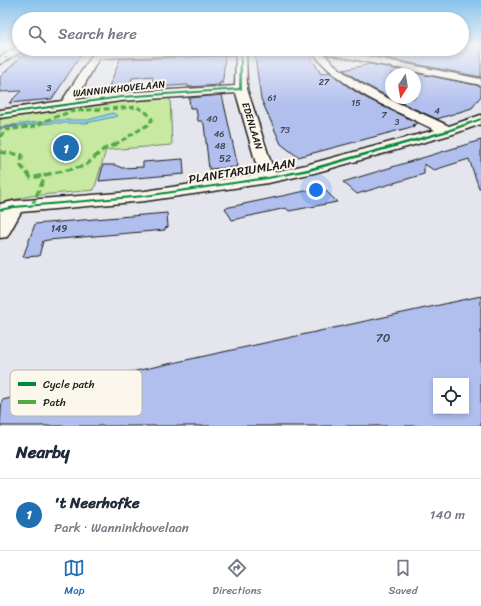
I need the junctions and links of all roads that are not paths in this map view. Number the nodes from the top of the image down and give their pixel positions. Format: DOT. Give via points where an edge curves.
graph roads {
  1 [pos="90,65"];
  2 [pos="241,65"];
  3 [pos="328,65"];
  4 [pos="395,65"];
  5 [pos="481,82"];
  6 [pos="241,89"];
  7 [pos="66,104"];
  8 [pos="0,114"];
  9 [pos="481,119"];
  10 [pos="448,131"];
  11 [pos="268,178"];
  12 [pos="7,209"];
  13 [pos="0,232"];
  1 -- 7 [label="street"];
  2 -- 6 [label="street, EDENLAAN"];
  3 -- 10 [label="street" via="358,87"];
  4 -- 5 [label="street"];
  6 -- 7 [label="street, WANNINKHOVELAAN" via="121,97 88,96"];
  6 -- 11 [label="street, EDENLAAN"];
  7 -- 8 [label="street, WANNINKHOVELAAN"];
  9 -- 10 [label="street, PLANETARIUMLAAN"];
  10 -- 11 [label="street, PLANETARIUMLAAN" via="308,170"];
  11 -- 12 [label="street, PLANETARIUMLAAN" via="145,196"];
  12 -- 13 [label="street"];
}
